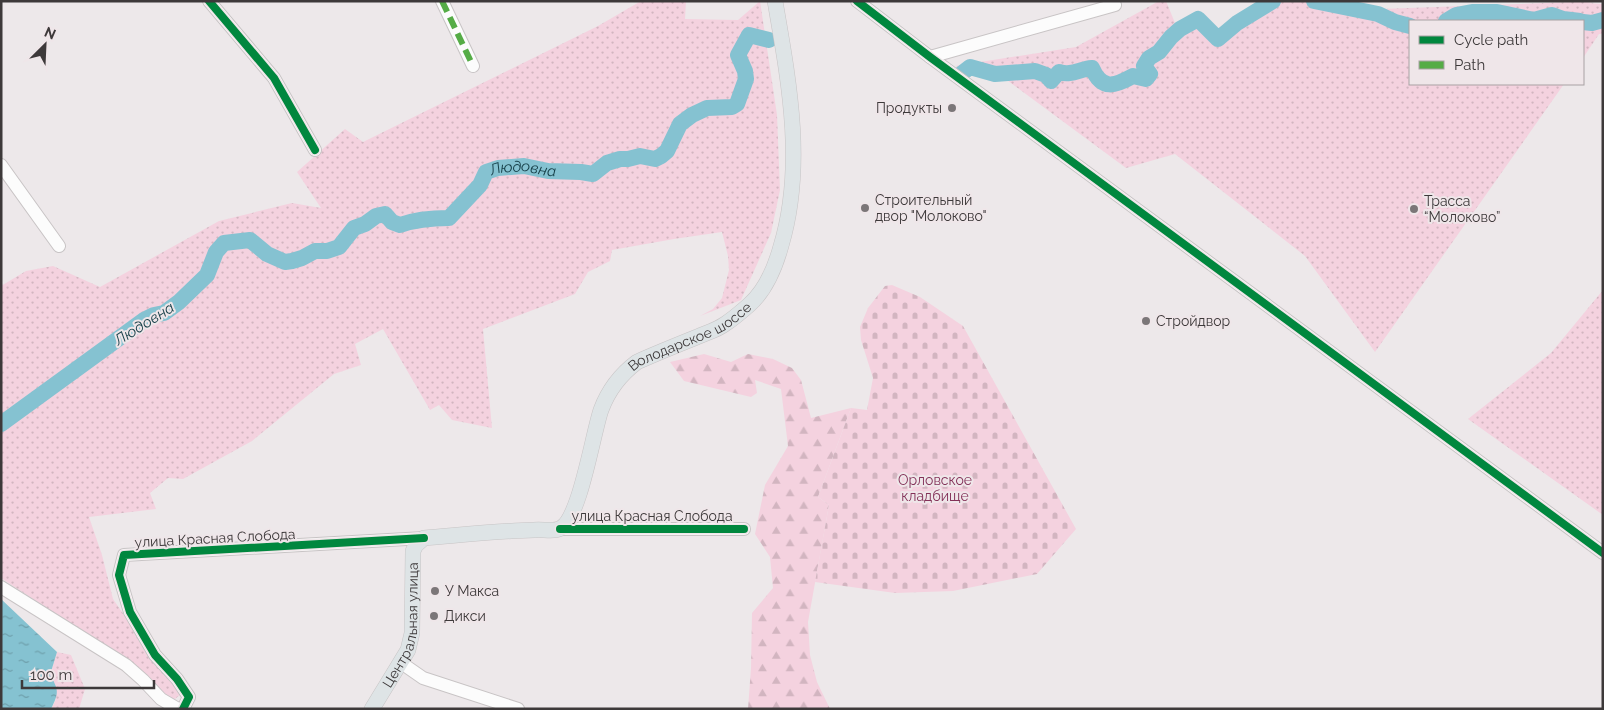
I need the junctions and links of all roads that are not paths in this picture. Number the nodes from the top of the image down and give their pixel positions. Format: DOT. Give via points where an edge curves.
graph roads {
  1 [pos="210,1"];
  2 [pos="442,1"];
  3 [pos="775,1"];
  4 [pos="857,1"];
  5 [pos="1112,1"];
  6 [pos="930,57"];
  7 [pos="473,66"];
  8 [pos="316,150"];
  9 [pos="1,165"];
  10 [pos="59,246"];
  11 [pos="560,529"];
  12 [pos="744,529"];
  13 [pos="424,538"];
  14 [pos="1603,553"];
  15 [pos="1,587"];
  16 [pos="400,662"];
  17 [pos="178,709"];
  18 [pos="183,709"];
  19 [pos="372,709"];
  20 [pos="518,709"];
  1 -- 8 [label="street" via="274,78"];
  2 -- 7 [label="street"];
  3 -- 11 [label="main road, Володарское шоссе" via="788,76 793,166 791,203 779,255 767,284 750,304 724,325 637,362 626,370 601,410 580,492 572,515"];
  4 -- 6 [label="street"];
  5 -- 6 [label="street" via="1115,5"];
  6 -- 14 [label="street"];
  9 -- 10 [label="street"];
  11 -- 12 [label="street, улица Красная Слобода"];
  11 -- 13 [label="main road"];
  13 -- 16 [label="main road, Центральная улица" via="413,551 412,633 408,650"];
  13 -- 18 [label="street, улица Красная Слобода" via="124,556 119,575 130,612 155,655 189,698"];
  15 -- 17 [label="street" via="126,665 161,699"];
  16 -- 19 [label="main road, Центральная улица"];
  16 -- 20 [label="street" via="423,678"];
}
